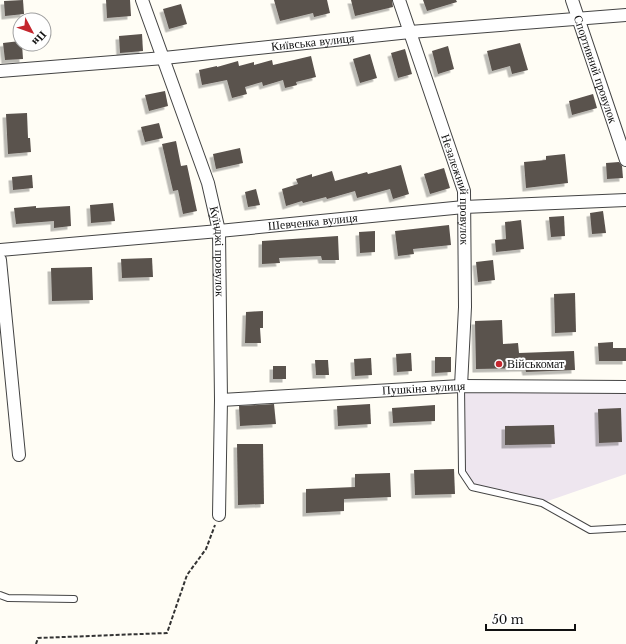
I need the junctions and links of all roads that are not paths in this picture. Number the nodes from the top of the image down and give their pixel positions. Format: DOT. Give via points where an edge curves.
graph roads {
  1 [pos="142,0"];
  2 [pos="399,0"];
  3 [pos="572,0"];
  4 [pos="626,15"];
  5 [pos="578,20"];
  6 [pos="410,32"];
  7 [pos="164,58"];
  8 [pos="0,71"];
  9 [pos="626,160"];
  10 [pos="626,200"];
  11 [pos="464,207"];
  12 [pos="219,231"];
  13 [pos="0,250"];
  14 [pos="0,260"];
  15 [pos="461,386"];
  16 [pos="626,388"];
  17 [pos="221,400"];
  18 [pos="19,455"];
  19 [pos="219,515"];
  20 [pos="626,528"];
  21 [pos="0,595"];
  22 [pos="74,599"];
  1 -- 7 [label="street, Куїнджі провулок"];
  2 -- 6 [label="street, Незалежний провулок"];
  3 -- 5 [label="street, Спортивний провулок"];
  4 -- 5 [label="street, Київська вулиця"];
  5 -- 6 [label="street, Київська вулиця"];
  5 -- 9 [label="street, Спортивний провулок"];
  6 -- 7 [label="street, Київська вулиця"];
  6 -- 11 [label="street, Незалежний провулок" via="464,191"];
  7 -- 8 [label="street, Київська вулиця"];
  7 -- 12 [label="street, Куїнджі провулок" via="208,183"];
  10 -- 11 [label="street, Шевченка вулиця"];
  11 -- 12 [label="street, Шевченка вулиця"];
  11 -- 15 [label="street, Незалежний провулок" via="465,307"];
  12 -- 13 [label="street, Шевченка вулиця"];
  12 -- 17 [label="street, Куїнджі провулок"];
  14 -- 18 [label="street"];
  15 -- 16 [label="street, Пушкіна вулиця"];
  15 -- 17 [label="street, Пушкіна вулиця"];
  15 -- 20 [label="lane" via="462,472 472,487 542,503 590,530"];
  17 -- 19 [label="street, Куїнджі провулок"];
  21 -- 22 [label="lane" via="8,598"];
}
